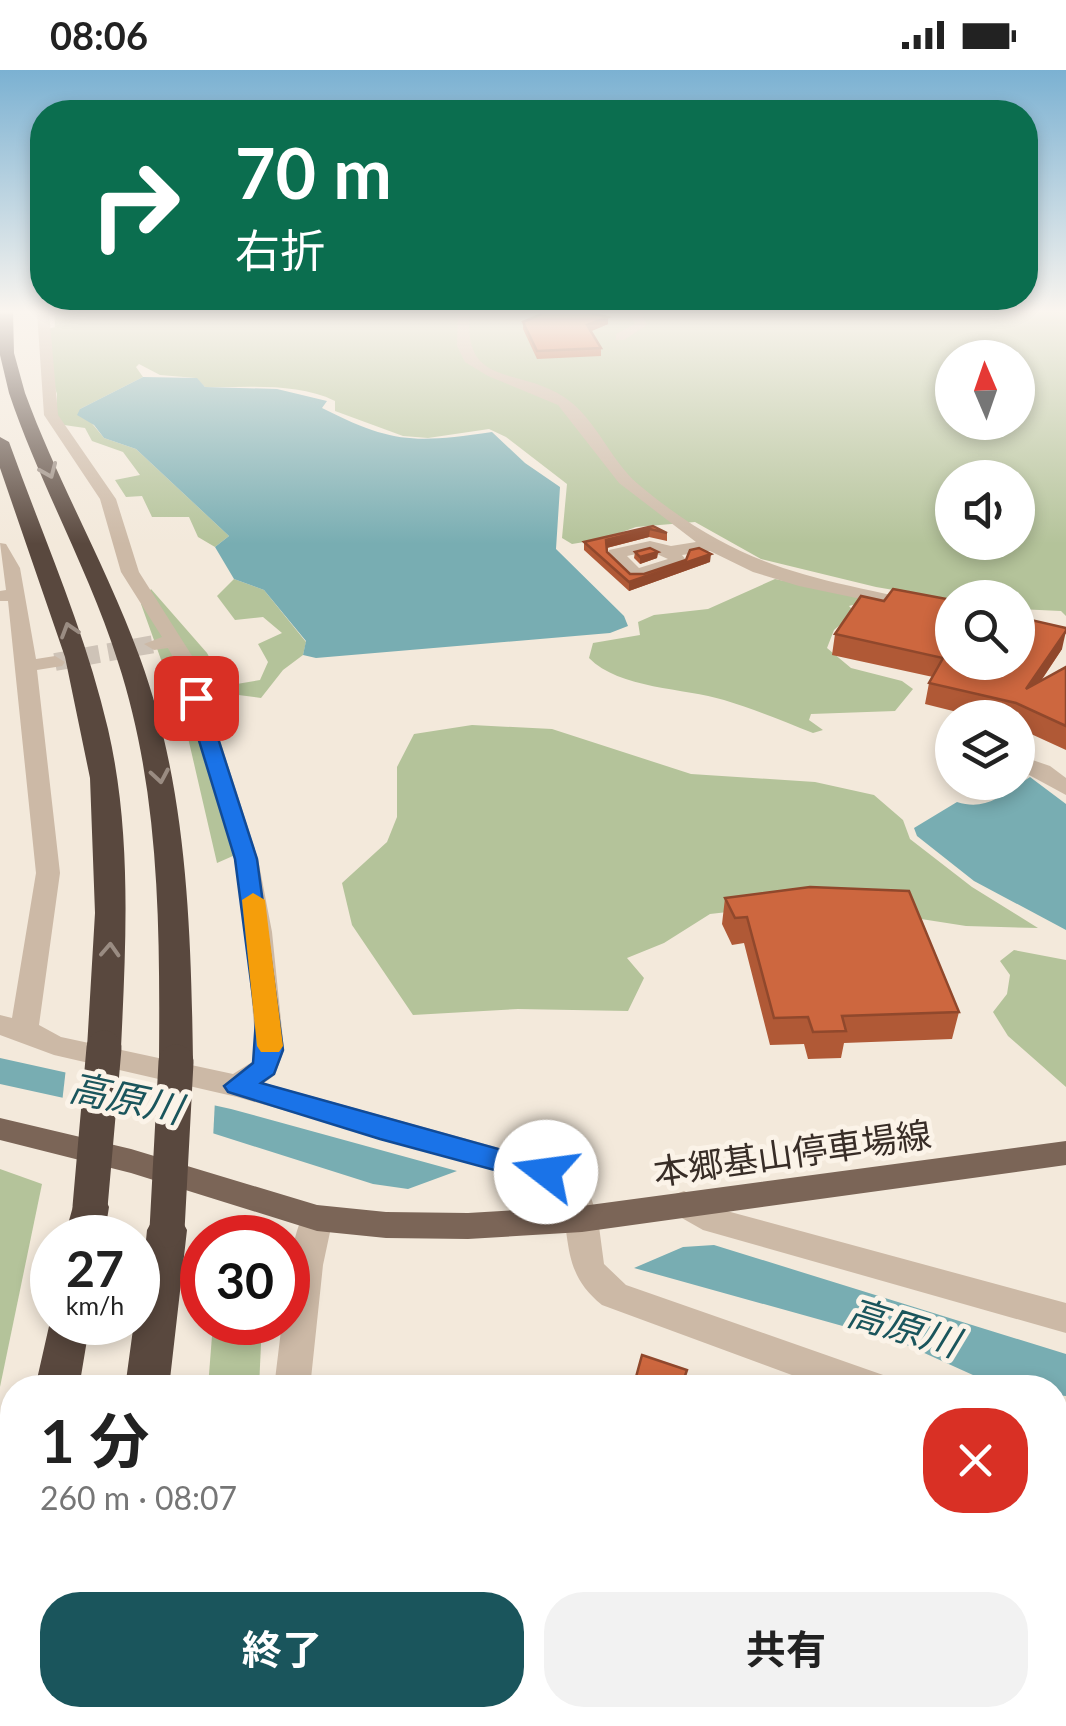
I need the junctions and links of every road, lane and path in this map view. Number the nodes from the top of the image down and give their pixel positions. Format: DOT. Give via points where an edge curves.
graph roads {
  1 [pos="17,389"];
  2 [pos="49,389"];
  3 [pos="540,389"];
  4 [pos="0,442"];
  5 [pos="715,545"];
  6 [pos="0,548"];
  7 [pos="671,551"];
  8 [pos="8,596"];
  9 [pos="935,609"];
  10 [pos="54,662"];
  11 [pos="27,666"];
  12 [pos="1035,768"];
  13 [pos="1066,788"];
  14 [pos="12,1028"];
  15 [pos="237,1086"];
  16 [pos="0,1129"];
  17 [pos="1066,1154"];
  18 [pos="684,1204"];
  19 [pos="88,1215"];
  20 [pos="316,1218"];
  21 [pos="582,1219"];
  22 [pos="1066,1318"];
  23 [pos="65,1345"];
  24 [pos="59,1375"];
  25 [pos="149,1375"];
  26 [pos="293,1375"];
  27 [pos="837,1375"];
  1 -- 25 [label="highway, one-way, bridge" via="138,684 168,824 176,1062"];
  2 -- 15 [label="street" via="51,416 92,470 164,642 184,659 246,859 270,1050 265,1068"];
  3 -- 5 [label="street" via="561,401 610,467"];
  19 -- 4 [label="highway, one-way, bridge" via="111,926 109,833 88,692"];
  5 -- 7 [label="street"];
  5 -- 9 [label="street" via="776,573"];
  6 -- 8 [label="street" via="11,568"];
  8 -- 11 [label="street"];
  10 -- 11 [label="street"];
  11 -- 14 [label="street" via="48,874"];
  12 -- 13 [label="street"];
  14 -- 15 [label="street" via="54,1045"];
  15 -- 21 [label="street" via="546,1172 574,1188"];
  16 -- 20 [label="main road, 本郷基山停車場線"];
  17 -- 18 [label="main road, 本郷基山停車場線"];
  18 -- 21 [label="main road, 本郷基山停車場線"];
  18 -- 22 [label="street" via="714,1221"];
  20 -- 21 [label="main road, 本郷基山停車場線" via="468,1226"];
  20 -- 26 [label="street"];
  21 -- 27 [label="street" via="582,1254 592,1280 614,1295"];
  23 -- 24 [label="highway"];
}
